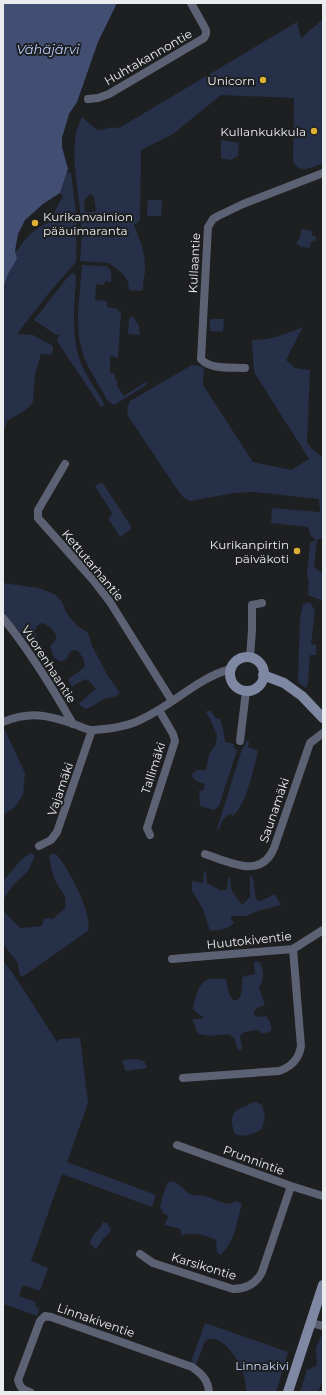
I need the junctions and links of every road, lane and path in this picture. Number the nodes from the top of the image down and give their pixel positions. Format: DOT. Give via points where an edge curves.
graph roads {
  1 [pos="191,3"];
  2 [pos="88,99"];
  3 [pos="323,173"];
  4 [pos="245,368"];
  5 [pos="65,464"];
  6 [pos="262,603"];
  7 [pos="3,618"];
  8 [pos="250,657"];
  9 [pos="231,669"];
  10 [pos="263,675"];
  11 [pos="246,691"];
  12 [pos="172,701"];
  13 [pos="159,710"];
  14 [pos="323,718"];
  15 [pos="3,722"];
  16 [pos="72,724"];
  17 [pos="92,730"];
  18 [pos="323,733"];
  19 [pos="240,741"];
  20 [pos="150,835"];
  21 [pos="39,846"];
  22 [pos="205,854"];
  23 [pos="323,930"];
  24 [pos="293,949"];
  25 [pos="172,959"];
  26 [pos="183,1078"];
  27 [pos="177,1145"];
  28 [pos="291,1186"];
  29 [pos="323,1196"];
  30 [pos="140,1254"];
  31 [pos="323,1285"];
  32 [pos="311,1323"];
  33 [pos="323,1326"];
  34 [pos="30,1392"];
  35 [pos="209,1392"];
  36 [pos="288,1392"];
  1 -- 2 [label="street, Huhtakannontie" via="206,30 204,38 109,94"];
  3 -- 4 [label="street, Kullaantie" via="243,204 213,219 208,227 201,359 204,363 216,366"];
  5 -- 12 [label="street, Kettutarhantie" via="38,510 38,518 110,602"];
  6 -- 8 [label="street" via="252,605"];
  7 -- 16 [label="street, Vuorenhaantie" via="39,666"];
  8 -- 9 [label="street" via="237,660"];
  8 -- 10 [label="street" via="260,664"];
  9 -- 11 [label="street" via="231,680 234,685"];
  9 -- 12 [label="street" via="217,672"];
  10 -- 11 [label="street" via="259,685"];
  10 -- 14 [label="street" via="284,683 302,696"];
  11 -- 19 [label="street"];
  12 -- 13 [label="street"];
  13 -- 17 [label="street" via="123,726"];
  13 -- 20 [label="street, Tallimäki" via="175,742 147,828"];
  15 -- 16 [label="street" via="16,717 39,715 54,717"];
  16 -- 17 [label="street"];
  17 -- 21 [label="street, Vajamäki" via="57,832 51,840"];
  18 -- 22 [label="street, Saunamäki" via="310,743 268,859 258,865 245,867"];
  23 -- 24 [label="street, Huutokiventie"];
  24 -- 25 [label="street, Huutokiventie"];
  24 -- 26 [label="street" via="301,1046 294,1062 279,1071"];
  27 -- 28 [label="street, Prunnintie"];
  28 -- 29 [label="street, Prunnintie"];
  28 -- 30 [label="street, Karsikontie" via="262,1272 256,1281 245,1288 233,1289 153,1263"];
  31 -- 32 [label="street"];
  32 -- 33 [label="street"];
  32 -- 36 [label="street"];
  34 -- 35 [label="street, Linnakiventie" via="24,1390 18,1380 40,1321 45,1316 192,1367 202,1374"];
}
